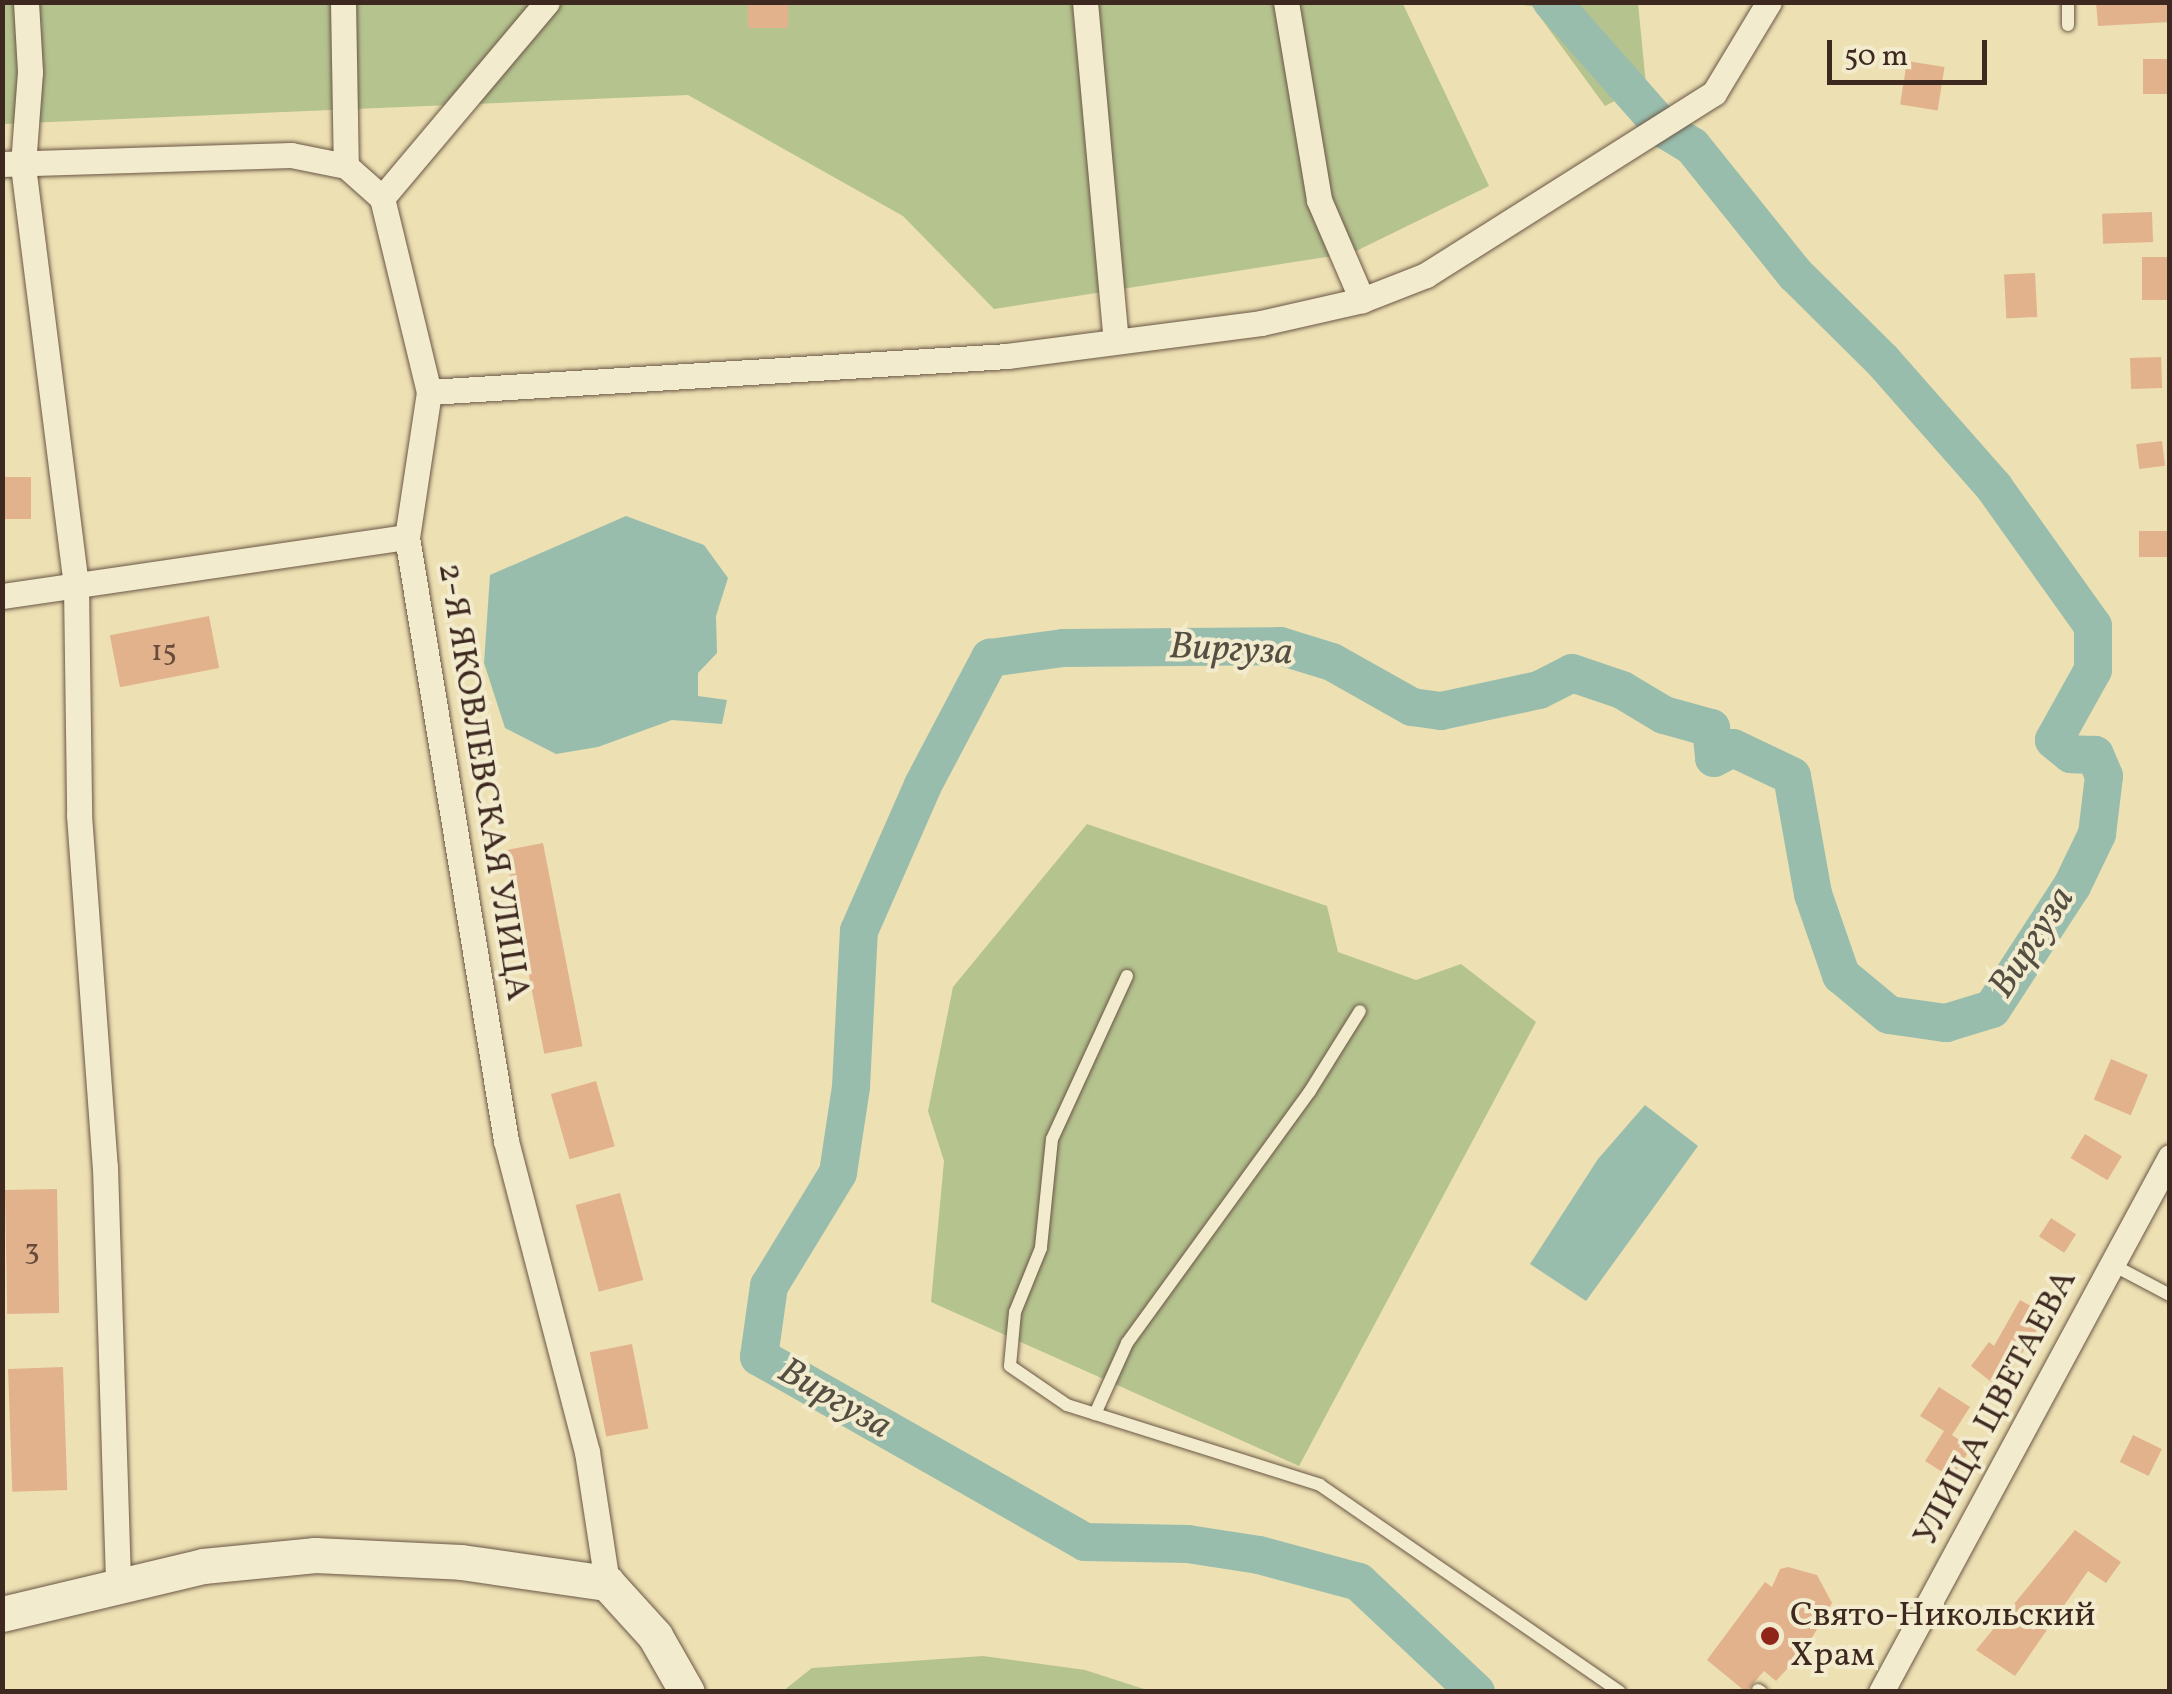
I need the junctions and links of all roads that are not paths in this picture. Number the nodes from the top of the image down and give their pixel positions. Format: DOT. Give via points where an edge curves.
graph roads {
  1 [pos="26,2"];
  2 [pos="343,2"];
  3 [pos="547,2"];
  4 [pos="1085,2"];
  5 [pos="1286,2"];
  6 [pos="1768,2"];
  7 [pos="2068,2"];
  8 [pos="2068,26"];
  9 [pos="13,165"];
  10 [pos="346,166"];
  11 [pos="382,198"];
  12 [pos="1362,300"];
  13 [pos="1116,340"];
  14 [pos="429,392"];
  15 [pos="407,537"];
  16 [pos="76,586"];
  17 [pos="2,596"];
  18 [pos="1127,976"];
  19 [pos="1360,1010"];
  20 [pos="2170,1157"];
  21 [pos="2113,1265"];
  22 [pos="2170,1295"];
  23 [pos="1095,1414"];
  24 [pos="607,1583"];
  25 [pos="118,1588"];
  26 [pos="2,1614"];
  27 [pos="687,1692"];
  28 [pos="1620,1692"];
  29 [pos="1882,1692"];
  1 -- 9 [label="street" via="30,72"];
  2 -- 10 [label="street"];
  3 -- 11 [label="street"];
  4 -- 13 [label="street"];
  5 -- 12 [label="street" via="1319,200"];
  6 -- 12 [label="street" via="1714,93 1426,276"];
  7 -- 8 [label="lane"];
  9 -- 10 [label="street" via="291,155"];
  9 -- 16 [label="street"];
  10 -- 11 [label="street"];
  11 -- 14 [label="street, 2-Я ЯКОВЛЕВСКАЯ УЛИЦА"];
  12 -- 13 [label="street" via="1261,323"];
  13 -- 14 [label="street" via="1008,356"];
  14 -- 15 [label="street, 2-Я ЯКОВЛЕВСКАЯ УЛИЦА"];
  15 -- 16 [label="street"];
  15 -- 24 [label="street, 2-Я ЯКОВЛЕВСКАЯ УЛИЦА" via="506,1141 587,1452"];
  16 -- 17 [label="street"];
  16 -- 25 [label="street" via="80,814 105,1167 107,1412"];
  18 -- 23 [label="lane" via="1052,1139 1042,1248 1015,1312 1010,1366 1067,1404"];
  19 -- 23 [label="lane" via="1310,1091 1127,1342"];
  20 -- 21 [label="street, УЛИЦА ЦВЕТАЕВА"];
  21 -- 22 [label="lane"];
  21 -- 29 [label="street, УЛИЦА ЦВЕТАЕВА"];
  23 -- 28 [label="lane" via="1320,1486"];
  24 -- 25 [label="street" via="461,1562 315,1555 204,1566"];
  24 -- 27 [label="street" via="655,1636"];
  25 -- 26 [label="street"];
}
